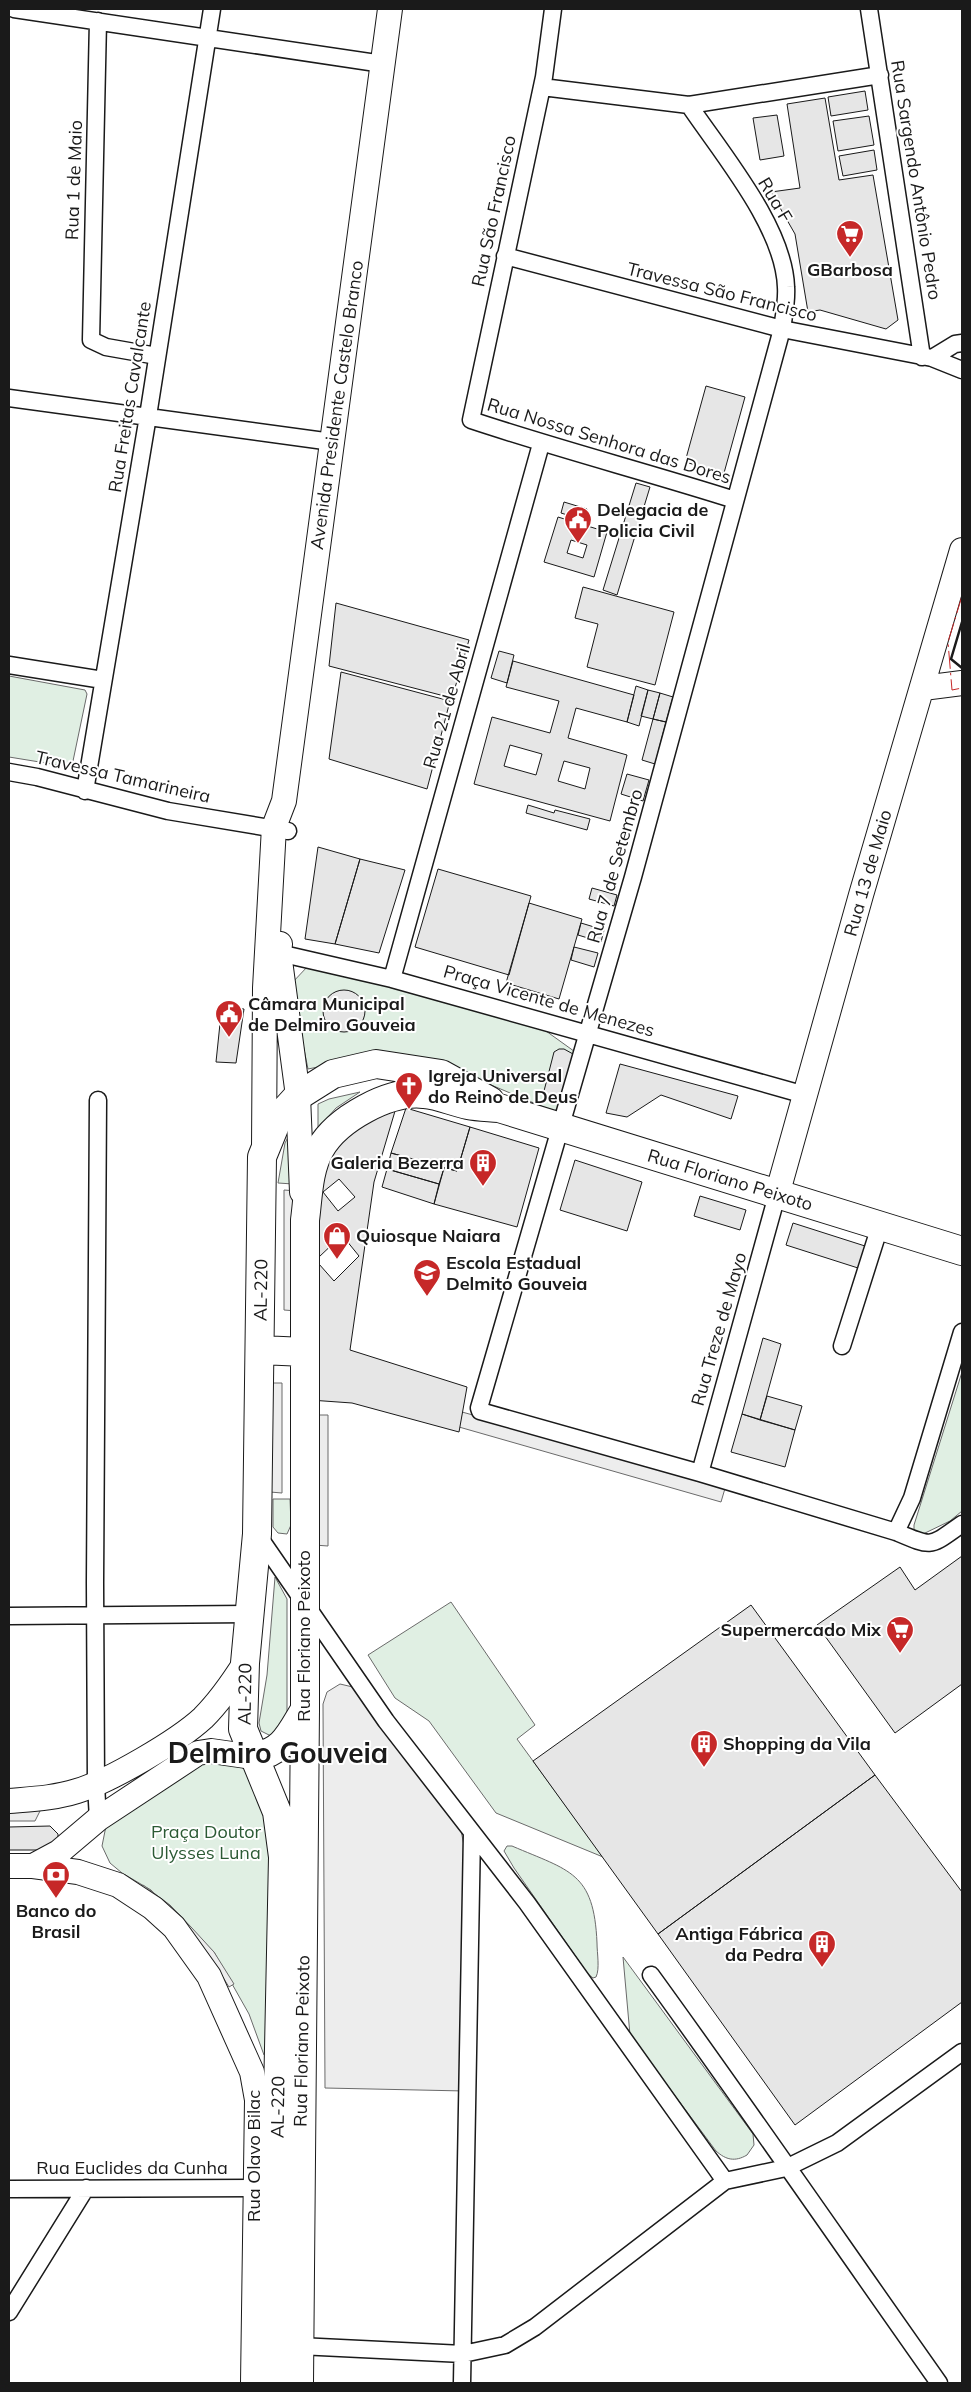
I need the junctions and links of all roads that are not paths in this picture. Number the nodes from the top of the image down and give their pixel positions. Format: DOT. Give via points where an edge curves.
graph roads {
  1 [pos="14,9"];
  2 [pos="212,9"];
  3 [pos="390,9"];
  4 [pos="553,9"];
  5 [pos="869,9"];
  6 [pos="43,11"];
  7 [pos="98,22"];
  8 [pos="207,38"];
  9 [pos="382,64"];
  10 [pos="880,75"];
  11 [pos="542,88"];
  12 [pos="689,105"];
  13 [pos="505,256"];
  14 [pos="782,329"];
  15 [pos="962,343"];
  16 [pos="157,356"];
  17 [pos="927,358"];
  18 [pos="962,370"];
  19 [pos="9,398"];
  20 [pos="148,416"];
  21 [pos="471,420"];
  22 [pos="332,442"];
  23 [pos="541,444"];
  24 [pos="734,500"];
  25 [pos="962,550"];
  26 [pos="9,665"];
  27 [pos="103,680"];
  28 [pos="962,683"];
  29 [pos="923,688"];
  30 [pos="9,772"];
  31 [pos="85,791"];
  32 [pos="281,829"];
  33 [pos="279,953"];
  34 [pos="392,978"];
  35 [pos="588,1032"];
  36 [pos="805,1095"];
  37 [pos="298,1096"];
  38 [pos="98,1100"];
  39 [pos="499,1108"];
  40 [pos="560,1127"];
  41 [pos="264,1149"];
  42 [pos="777,1196"];
  43 [pos="305,1220"];
  44 [pos="880,1226"];
  45 [pos="962,1251"];
  46 [pos="962,1332"];
  47 [pos="842,1346"];
  48 [pos="260,1350"];
  49 [pos="305,1352"];
  50 [pos="700,1472"];
  51 [pos="962,1524"];
  52 [pos="896,1532"];
  53 [pos="257,1534"];
  54 [pos="304,1605"];
  55 [pos="250,1614"];
  56 [pos="96,1615"];
  57 [pos="9,1616"];
  58 [pos="246,1663"];
  59 [pos="305,1710"];
  60 [pos="253,1757"];
  61 [pos="96,1784"];
  62 [pos="9,1801"];
  63 [pos="98,1819"];
  64 [pos="472,1833"];
  65 [pos="9,1866"];
  66 [pos="33,1866"];
  67 [pos="651,1975"];
  68 [pos="962,2052"];
  69 [pos="786,2168"];
  70 [pos="725,2181"];
  71 [pos="86,2188"];
  72 [pos="255,2188"];
  73 [pos="9,2189"];
  74 [pos="9,2312"];
  75 [pos="299,2346"];
  76 [pos="463,2354"];
  77 [pos="253,2383"];
  78 [pos="272,2383"];
  79 [pos="299,2383"];
  80 [pos="462,2383"];
  81 [pos="940,2383"];
  1 -- 6 [label="street"];
  2 -- 8 [label="street, Rua Freitas Cavalcante"];
  3 -- 9 [label="street, Avenida Presidente Castelo Branco"];
  4 -- 11 [label="street, Rua São Francisco"];
  5 -- 10 [label="street, Rua Sargendo Antônio Pedro"];
  6 -- 7 [label="street"];
  7 -- 8 [label="street"];
  7 -- 16 [label="street, Rua 1 de Maio" via="91,340 106,347"];
  8 -- 9 [label="street"];
  8 -- 16 [label="street, Rua Freitas Cavalcante"];
  9 -- 22 [label="street, Avenida Presidente Castelo Branco"];
  10 -- 12 [label="street"];
  10 -- 17 [label="street, Rua Sargendo Antônio Pedro"];
  11 -- 12 [label="street"];
  11 -- 13 [label="street, Rua São Francisco"];
  12 -- 14 [label="street, Rua F" via="765,218 778,243 786,286"];
  13 -- 14 [label="street, Travessa São Francisco"];
  13 -- 21 [label="street, Rua São Francisco"];
  14 -- 17 [label="street, Travessa São Francisco"];
  14 -- 24 [label="street, Rua 7 de Setembro"];
  15 -- 17 [label="street"];
  16 -- 20 [label="street, Rua Freitas Cavalcante"];
  17 -- 18 [label="street, Travessa São Francisco"];
  19 -- 20 [label="street"];
  20 -- 22 [label="street"];
  20 -- 27 [label="street, Rua Freitas Cavalcante"];
  21 -- 23 [label="street, Rua Nossa Senhora das Dores"];
  22 -- 32 [label="street, Avenida Presidente Castelo Branco"];
  23 -- 24 [label="street, Rua Nossa Senhora das Dores" via="655,474"];
  23 -- 34 [label="street, Rua 21 de Abril"];
  24 -- 35 [label="street, Rua 7 de Setembro" via="679,711"];
  25 -- 29 [label="street, Rua 13 de Maio"];
  26 -- 27 [label="street"];
  27 -- 31 [label="street, Rua Freitas Cavalcante"];
  28 -- 29 [label="street"];
  29 -- 36 [label="street, Rua 13 de Maio"];
  30 -- 31 [label="street, Travessa Tamarineira"];
  31 -- 32 [label="street, Travessa Tamarineira" via="168,812"];
  32 -- 33 [label="street, Avenida Presidente Castelo Branco"];
  32 -- 41 [label="street, Avenida Presidente Castelo Branco" via="265,988"];
  33 -- 34 [label="street, Praça Vicente de Menezes"];
  33 -- 37 [label="street, Avenida Presidente Castelo Branco"];
  34 -- 35 [label="street, Praça Vicente de Menezes"];
  35 -- 36 [label="street, Praça Vicente de Menezes"];
  35 -- 40 [label="street, Rua 7 de Setembro"];
  36 -- 42 [label="street, Rua 13 de Maio"];
  37 -- 39 [label="highway, Rua Floriano Peixoto / AL-220" via="333,1074 376,1064 441,1074"];
  37 -- 41 [label="highway, Rua Floriano Peixoto / AL-220" via="278,1118"];
  37 -- 43 [label="street, Avenida Presidente Castelo Branco"];
  38 -- 56 [label="street"];
  39 -- 40 [label="highway, Rua Floriano Peixoto"];
  39 -- 43 [label="highway, Rua Floriano Peixoto / AL-220" via="423,1094 391,1096 354,1115 319,1150 310,1181"];
  40 -- 42 [label="highway, Rua Floriano Peixoto"];
  40 -- 50 [label="street, Rua 7 de Setembro" via="480,1411"];
  41 -- 48 [label="highway, AL-220 / AL-220"];
  42 -- 44 [label="highway, Rua Floriano Peixoto"];
  42 -- 50 [label="street, Rua Treze de Mayo"];
  43 -- 49 [label="highway, Rua Floriano Peixoto / AL-220"];
  44 -- 45 [label="highway, Rua Floriano Peixoto"];
  44 -- 47 [label="street"];
  46 -- 52 [label="street" via="912,1498"];
  48 -- 49 [label="highway"];
  48 -- 53 [label="highway, AL-220 / AL-220"];
  49 -- 54 [label="highway, Rua Floriano Peixoto / AL-220"];
  50 -- 52 [label="street"];
  51 -- 52 [label="street" via="937,1542 926,1544"];
  53 -- 54 [label="street"];
  53 -- 55 [label="highway, AL-220 / AL-220"];
  54 -- 59 [label="highway, Rua Floriano Peixoto / AL-220"];
  54 -- 64 [label="street" via="386,1721"];
  55 -- 56 [label="street"];
  55 -- 58 [label="highway, AL-220 / AL-220"];
  56 -- 57 [label="street"];
  56 -- 61 [label="street"];
  58 -- 60 [label="highway, AL-220 / AL-220" via="243,1729"];
  58 -- 61 [label="street" via="202,1718 167,1744"];
  59 -- 60 [label="highway" via="285,1744 264,1756"];
  59 -- 75 [label="highway, Rua Floriano Peixoto / AL-220"];
  60 -- 63 [label="street" via="211,1751 198,1753"];
  60 -- 78 [label="highway, AL-220 / AL-220" via="277,1812 283,1857"];
  61 -- 62 [label="street" via="56,1797"];
  61 -- 63 [label="street"];
  63 -- 66 [label="street" via="59,1852"];
  64 -- 70 [label="street" via="527,1903"];
  64 -- 76 [label="street"];
  65 -- 66 [label="street, Rua Olavo Bilac"];
  66 -- 72 [label="street, Rua Olavo Bilac" via="78,1872 118,1885 153,1908 174,1927 209,1976 252,2072 257,2100"];
  67 -- 69 [label="street" via="762,2129"];
  68 -- 69 [label="street" via="837,2143"];
  69 -- 70 [label="street"];
  69 -- 81 [label="street"];
  70 -- 76 [label="street" via="534,2327 505,2344"];
  71 -- 72 [label="street, Rua Euclides da Cunha"];
  71 -- 73 [label="street, Rua Euclides da Cunha"];
  71 -- 74 [label="street"];
  72 -- 77 [label="street, Rua Olavo Bilac"];
  75 -- 76 [label="street"];
  75 -- 79 [label="highway, Rua Floriano Peixoto / AL-220"];
  76 -- 80 [label="street"];
}
